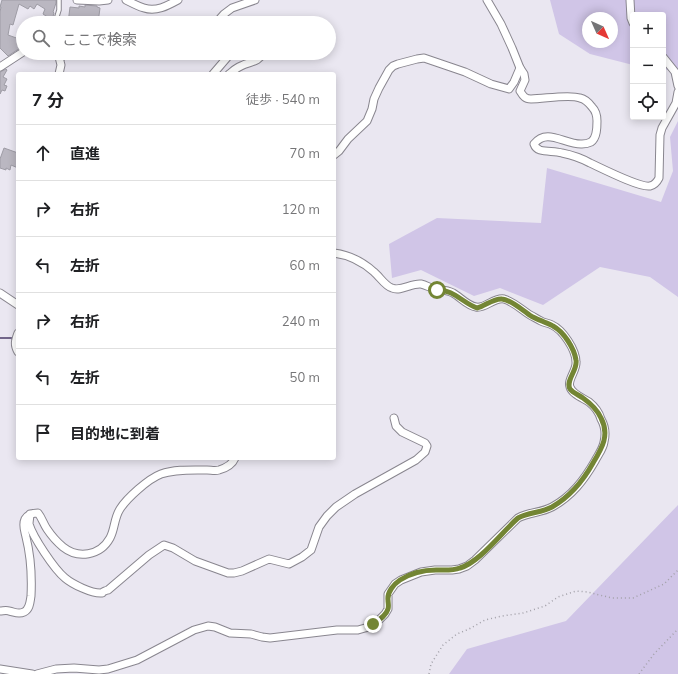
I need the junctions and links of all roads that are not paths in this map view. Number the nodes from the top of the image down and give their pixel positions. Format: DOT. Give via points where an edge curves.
graph roads {
  1 [pos="59,0"];
  2 [pos="77,0"];
  3 [pos="108,0"];
  4 [pos="126,0"];
  5 [pos="178,0"];
  6 [pos="255,0"];
  7 [pos="487,0"];
  8 [pos="630,0"];
  9 [pos="631,12"];
  10 [pos="57,16"];
  11 [pos="222,16"];
  12 [pos="16,57"];
  13 [pos="60,60"];
  14 [pos="225,60"];
  15 [pos="258,60"];
  16 [pos="666,61"];
  17 [pos="0,68"];
  18 [pos="520,68"];
  19 [pos="60,72"];
  20 [pos="215,72"];
  21 [pos="232,72"];
  22 [pos="678,86"];
  23 [pos="678,92"];
  24 [pos="336,153"];
  25 [pos="336,253"];
  26 [pos="0,293"];
  27 [pos="16,304"];
  28 [pos="394,418"];
  29 [pos="234,460"];
  30 [pos="30,514"];
  31 [pos="0,610"];
  32 [pos="0,669"];
  33 [pos="32,674"];
  34 [pos="37,674"];
  1 -- 10 [label="lane"];
  2 -- 3 [label="street"];
  4 -- 5 [label="street" via="151,9 165,7"];
  6 -- 11 [label="street" via="232,8"];
  7 -- 18 [label="street" via="501,24"];
  8 -- 9 [label="street"];
  12 -- 17 [label="street"];
  13 -- 19 [label="street"];
  14 -- 20 [label="street"];
  15 -- 21 [label="street"];
  16 -- 22 [label="street" via="675,72"];
  18 -- 23 [label="street" via="525,80 520,91 527,99 580,98 586,101 596,114 595,134 591,142 575,144 558,138 542,137 534,144 536,148 582,159 608,172 648,186 653,185 659,178 660,135 676,104"];
  18 -- 24 [label="street" via="509,88 503,88 424,58 393,66 379,88 367,121"];
  25 -- 34 [label="street" via="344,254 360,262 392,289 420,284 448,291 477,308 504,299 540,321 557,328 569,342 576,362 569,383 570,388 590,403 604,426 602,449 588,473 576,488 557,504 518,518 467,566 452,570 421,572 395,584 388,594 388,609 385,614 365,628 270,638 251,634 230,634 215,626 208,626 194,630 137,660 108,669 56,669"];
  26 -- 27 [label="street"];
  28 -- 30 [label="street" via="396,426 402,432 425,443 425,452 416,460 336,507 319,527 311,550 289,564 269,559 242,571 228,573 195,562 164,545 108,590 98,592 82,588 65,578 54,566 31,528"];
  29 -- 30 [label="street" via="229,466 217,471 174,471 161,474 150,481 121,508 106,543 89,554 68,551 47,530 38,513"];
  30 -- 31 [label="street" via="24,523 32,582 30,605 22,614"];
  32 -- 33 [label="street"];
}
